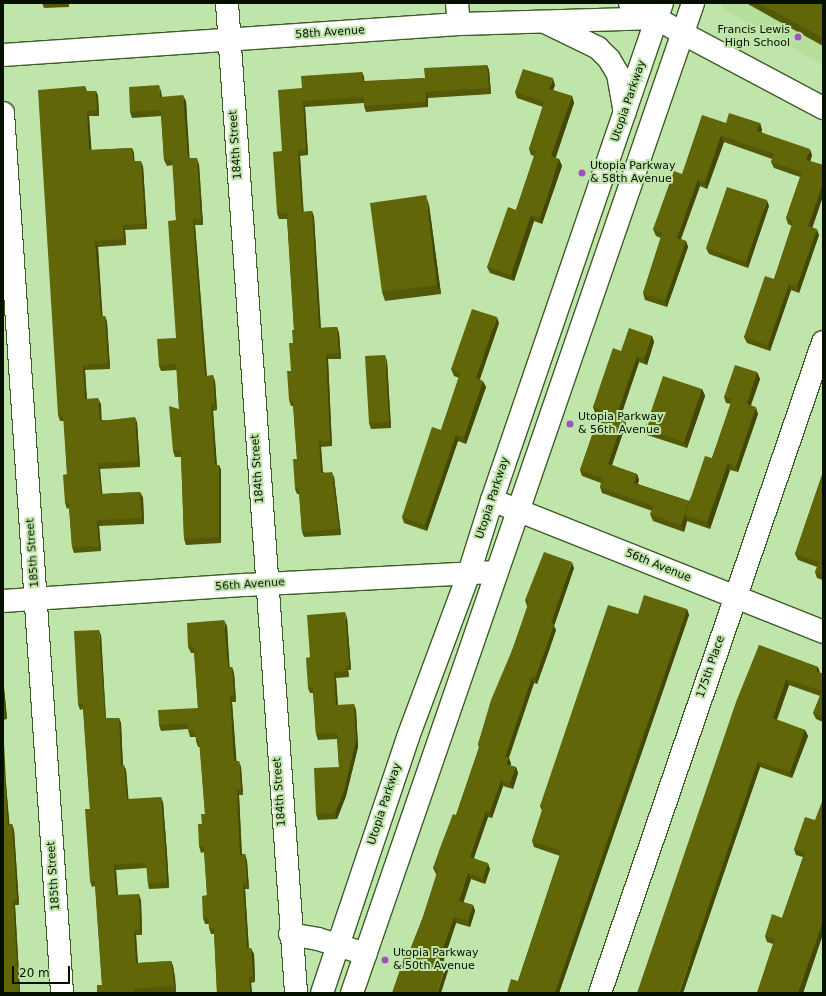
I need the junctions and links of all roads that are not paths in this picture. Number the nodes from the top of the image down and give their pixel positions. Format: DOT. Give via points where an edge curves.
graph roads {
  1 [pos="227,3"];
  2 [pos="630,3"];
  3 [pos="693,3"];
  4 [pos="660,11"];
  5 [pos="458,14"];
  6 [pos="545,22"];
  7 [pos="682,33"];
  8 [pos="229,40"];
  9 [pos="3,55"];
  10 [pos="823,108"];
  11 [pos="3,113"];
  12 [pos="625,113"];
  13 [pos="823,342"];
  14 [pos="492,500"];
  15 [pos="518,510"];
  16 [pos="497,572"];
  17 [pos="469,573"];
  18 [pos="265,584"];
  19 [pos="735,597"];
  20 [pos="36,599"];
  21 [pos="3,601"];
  22 [pos="823,632"];
  23 [pos="290,934"];
  24 [pos="338,946"];
  25 [pos="366,954"];
  26 [pos="62,993"];
  27 [pos="296,993"];
  28 [pos="322,993"];
  29 [pos="352,993"];
  30 [pos="600,993"];
  1 -- 8 [label="street, 184th Street"];
  2 -- 4 [label="street"];
  3 -- 7 [label="street"];
  4 -- 6 [label="street, 58th Avenue"];
  4 -- 7 [label="street"];
  4 -- 12 [label="street, Utopia Parkway"];
  5 -- 6 [label="street, 58th Avenue"];
  5 -- 8 [label="street, 58th Avenue"];
  6 -- 12 [label="street" via="598,48 609,58 618,74"];
  7 -- 10 [label="street"];
  7 -- 15 [label="street"];
  8 -- 9 [label="street, 58th Avenue"];
  8 -- 18 [label="street, 184th Street"];
  11 -- 20 [label="street, 185th Street"];
  12 -- 14 [label="street, Utopia Parkway"];
  13 -- 19 [label="street, 175th Place"];
  14 -- 15 [label="street, 56th Avenue"];
  14 -- 17 [label="street, Utopia Parkway"];
  15 -- 16 [label="street"];
  15 -- 19 [label="street, 56th Avenue"];
  16 -- 17 [label="street, 56th Avenue"];
  16 -- 25 [label="street"];
  17 -- 18 [label="street, 56th Avenue"];
  17 -- 24 [label="street, Utopia Parkway" via="408,737"];
  18 -- 20 [label="street, 56th Avenue"];
  18 -- 23 [label="street, 184th Street"];
  19 -- 22 [label="street, 56th Avenue"];
  19 -- 30 [label="street, 175th Place"];
  20 -- 21 [label="street, 56th Avenue"];
  20 -- 26 [label="street, 185th Street"];
  23 -- 24 [label="street"];
  23 -- 27 [label="street, 184th Street"];
  24 -- 25 [label="street"];
  24 -- 28 [label="street, Utopia Parkway"];
  25 -- 29 [label="street"];
}
